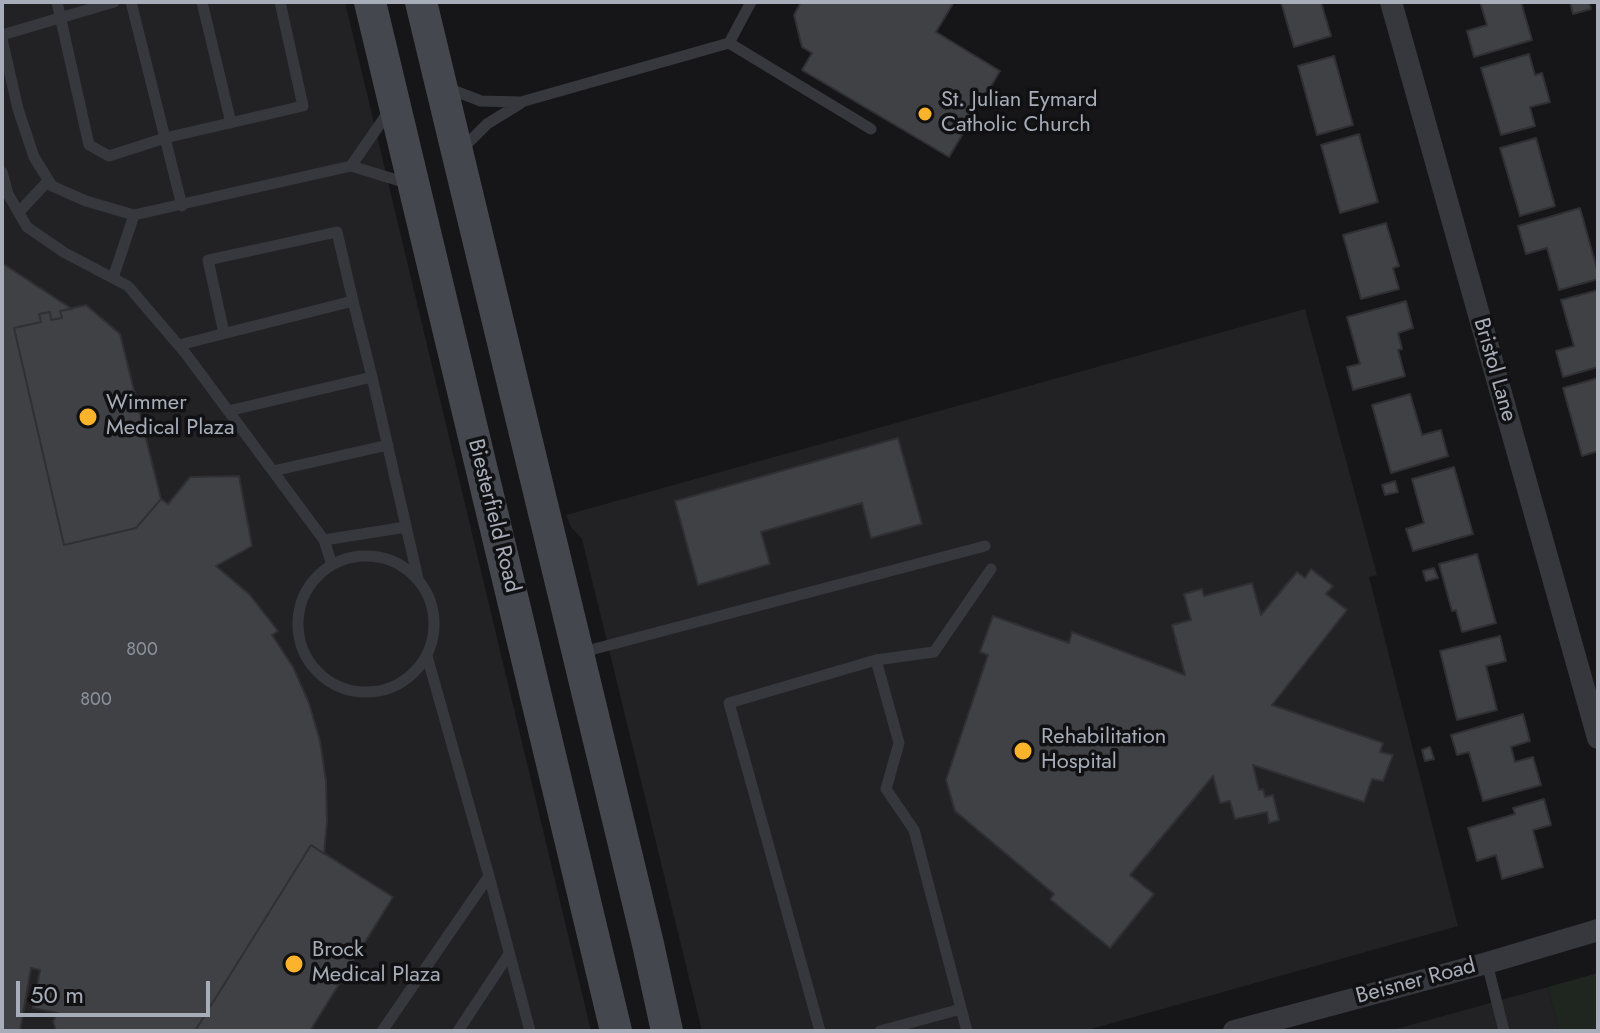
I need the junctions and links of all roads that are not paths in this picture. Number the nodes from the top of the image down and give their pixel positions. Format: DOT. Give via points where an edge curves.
graph roads {
  1 [pos="57,2"];
  2 [pos="114,2"];
  3 [pos="131,2"];
  4 [pos="202,2"];
  5 [pos="280,2"];
  6 [pos="370,2"];
  7 [pos="421,2"];
  8 [pos="751,2"];
  9 [pos="1391,2"];
  10 [pos="61,17"];
  11 [pos="2,37"];
  12 [pos="729,43"];
  13 [pos="441,86"];
  14 [pos="521,102"];
  15 [pos="394,104"];
  16 [pos="231,123"];
  17 [pos="871,129"];
  18 [pos="165,138"];
  19 [pos="457,154"];
  20 [pos="351,166"];
  21 [pos="2,172"];
  22 [pos="48,181"];
  23 [pos="413,185"];
  24 [pos="182,206"];
  25 [pos="19,212"];
  26 [pos="134,215"];
  27 [pos="113,278"];
  28 [pos="353,301"];
  29 [pos="224,333"];
  30 [pos="179,345"];
  31 [pos="372,377"];
  32 [pos="228,411"];
  33 [pos="388,445"];
  34 [pos="273,471"];
  35 [pos="406,527"];
  36 [pos="324,540"];
  37 [pos="985,546"];
  38 [pos="332,565"];
  39 [pos="991,569"];
  40 [pos="418,579"];
  41 [pos="578,654"];
  42 [pos="427,656"];
  43 [pos="876,660"];
  44 [pos="1593,700"];
  45 [pos="1598,738"];
  46 [pos="489,876"];
  47 [pos="1598,930"];
  48 [pos="509,954"];
  49 [pos="1487,963"];
  50 [pos="961,1009"];
  51 [pos="382,1031"];
  52 [pos="458,1031"];
  53 [pos="530,1031"];
  54 [pos="616,1031"];
  55 [pos="667,1031"];
  56 [pos="820,1031"];
  57 [pos="880,1031"];
  58 [pos="967,1031"];
  59 [pos="1234,1031"];
  60 [pos="1504,1031"];
  1 -- 10 [label="lane"];
  2 -- 10 [label="lane"];
  3 -- 18 [label="lane"];
  4 -- 16 [label="lane"];
  5 -- 16 [label="lane" via="303,106"];
  6 -- 15 [label="main road, Biesterfield Road"];
  7 -- 13 [label="main road"];
  8 -- 12 [label="lane"];
  9 -- 44 [label="street, Bristol Lane"];
  10 -- 11 [label="lane"];
  10 -- 18 [label="lane" via="89,145 109,156"];
  11 -- 22 [label="lane" via="18,109"];
  12 -- 14 [label="lane"];
  12 -- 17 [label="lane"];
  13 -- 14 [label="lane" via="481,101"];
  13 -- 19 [label="main road"];
  14 -- 19 [label="lane" via="487,124"];
  15 -- 20 [label="lane"];
  15 -- 23 [label="main road, Biesterfield Road"];
  16 -- 18 [label="lane"];
  18 -- 24 [label="lane"];
  19 -- 41 [label="main road"];
  20 -- 23 [label="lane"];
  20 -- 24 [label="lane"];
  21 -- 25 [label="lane"];
  22 -- 25 [label="lane"];
  22 -- 26 [label="lane" via="86,201"];
  23 -- 54 [label="main road, Biesterfield Road"];
  24 -- 26 [label="lane"];
  25 -- 27 [label="lane" via="39,236"];
  26 -- 27 [label="lane"];
  27 -- 30 [label="lane" via="128,286"];
  28 -- 29 [label="lane"];
  28 -- 29 [label="lane" via="337,232 208,260"];
  28 -- 31 [label="lane"];
  29 -- 30 [label="lane"];
  30 -- 32 [label="lane"];
  31 -- 32 [label="lane"];
  31 -- 33 [label="lane"];
  32 -- 34 [label="lane"];
  33 -- 34 [label="lane"];
  33 -- 35 [label="lane"];
  34 -- 36 [label="lane"];
  35 -- 36 [label="lane"];
  35 -- 40 [label="lane"];
  36 -- 38 [label="lane"];
  37 -- 41 [label="lane"];
  38 -- 40 [label="lane" via="354,557 377,557"];
  38 -- 42 [label="lane" via="314,580 298,622 311,665 349,691 372,693 394,687"];
  39 -- 43 [label="lane" via="934,652"];
  40 -- 42 [label="lane" via="434,616"];
  41 -- 55 [label="main road"];
  42 -- 46 [label="lane"];
  43 -- 50 [label="lane" via="899,743 886,789 914,830"];
  43 -- 56 [label="lane" via="729,703"];
  44 -- 45 [label="street, Bristol Lane"];
  46 -- 48 [label="lane"];
  46 -- 51 [label="lane"];
  47 -- 49 [label="street, Beisner Road"];
  48 -- 52 [label="lane"];
  48 -- 53 [label="lane"];
  49 -- 59 [label="street, Beisner Road"];
  49 -- 60 [label="lane"];
  50 -- 57 [label="lane"];
  50 -- 58 [label="lane"];
}
